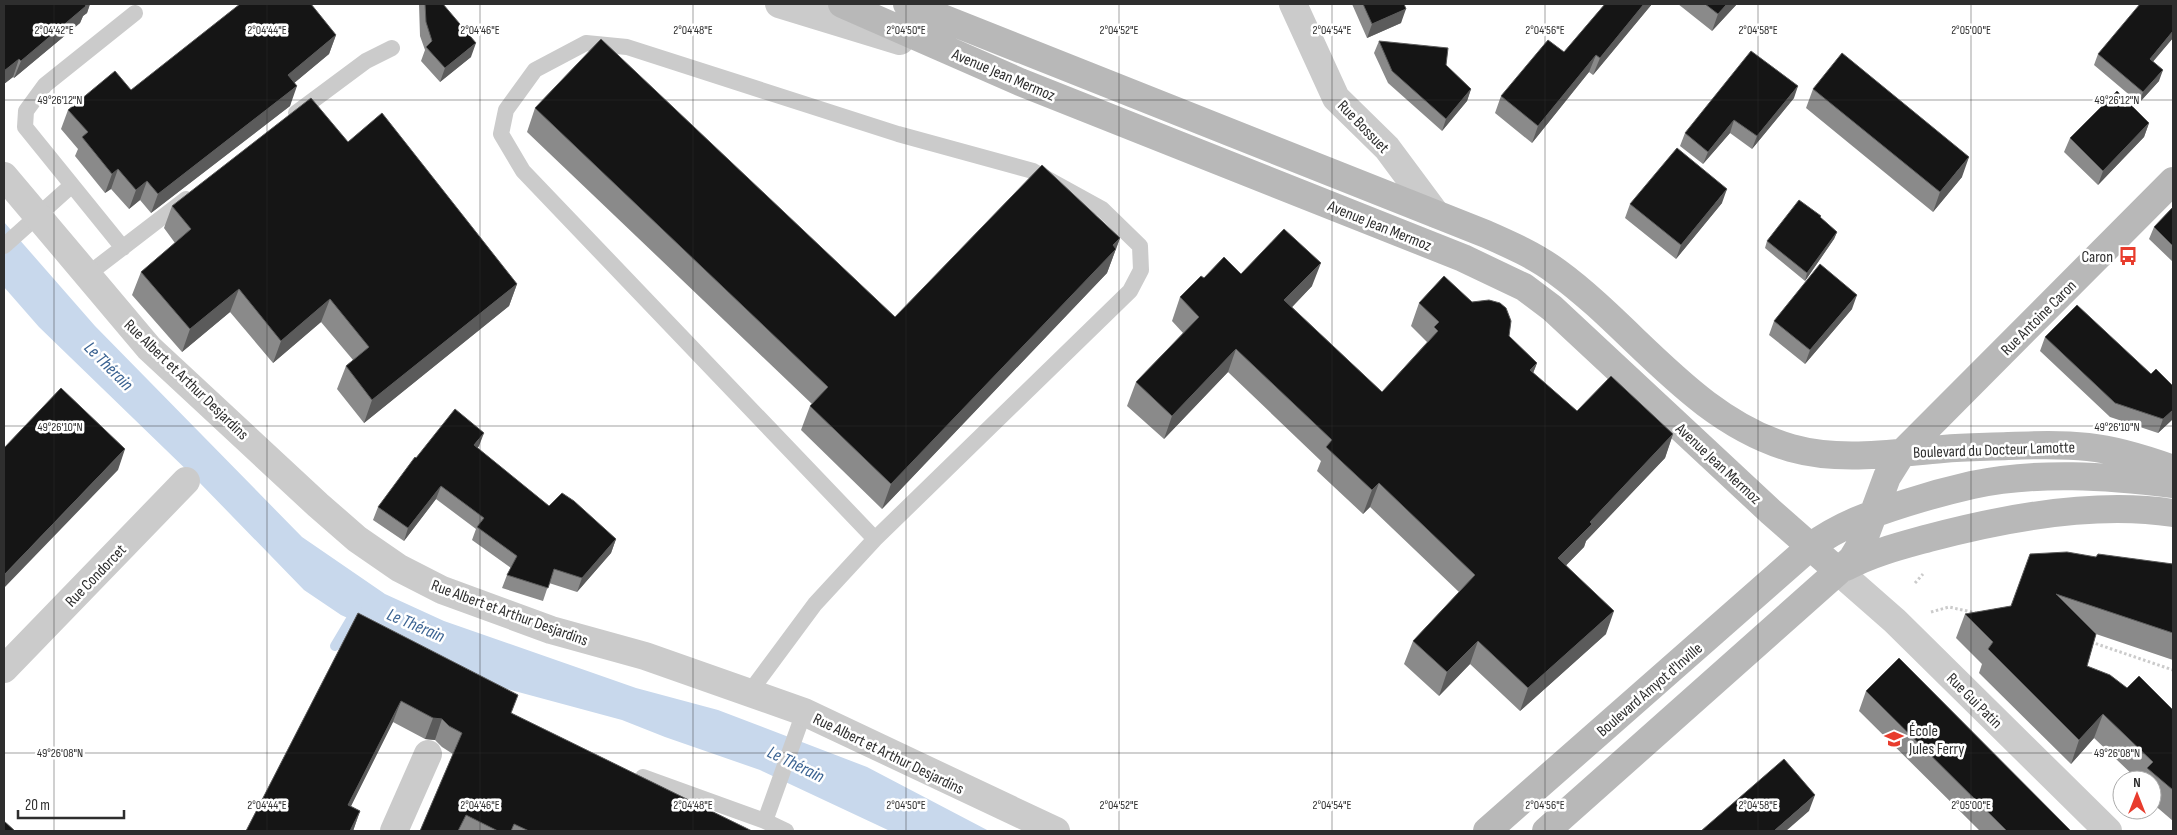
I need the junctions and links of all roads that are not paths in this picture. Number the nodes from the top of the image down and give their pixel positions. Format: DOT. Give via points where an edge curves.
graph roads {
  1 [pos="779,4"];
  2 [pos="842,4"];
  3 [pos="907,4"];
  4 [pos="1293,4"];
  5 [pos="134,13"];
  6 [pos="392,48"];
  7 [pos="1020,82"];
  8 [pos="284,122"];
  9 [pos="4,176"];
  10 [pos="2173,181"];
  11 [pos="72,185"];
  12 [pos="200,188"];
  13 [pos="1436,214"];
  14 [pos="29,223"];
  15 [pos="4,246"];
  16 [pos="123,248"];
  17 [pos="87,275"];
  18 [pos="1902,453"];
  19 [pos="2173,469"];
  20 [pos="186,481"];
  21 [pos="2173,484"];
  22 [pos="1873,513"];
  23 [pos="2173,513"];
  24 [pos="875,539"];
  25 [pos="1810,547"];
  26 [pos="1838,572"];
  27 [pos="4,669"];
  28 [pos="749,692"];
  29 [pos="800,722"];
  30 [pos="428,754"];
  31 [pos="643,777"];
  32 [pos="765,821"];
  33 [pos="394,831"];
  34 [pos="786,831"];
  35 [pos="1056,831"];
  36 [pos="1487,831"];
  37 [pos="1546,831"];
  38 [pos="2108,831"];
  1 -- 7 [label="street" via="872,31"];
  2 -- 7 [label="main road, Avenue Jean Mermoz"];
  3 -- 13 [label="main road, Avenue Jean Mermoz"];
  4 -- 13 [label="street, Rue Bossuet" via="1336,98 1400,164"];
  5 -- 11 [label="lane" via="45,85 26,111 25,127"];
  6 -- 8 [label="lane" via="352,71"];
  7 -- 25 [label="main road, Avenue Jean Mermoz" via="1464,258 1524,287 1552,308"];
  9 -- 14 [label="street, Rue Albert et Arthur Desjardins"];
  10 -- 18 [label="main road, Rue Antoine Caron"];
  11 -- 14 [label="lane"];
  11 -- 16 [label="lane"];
  12 -- 16 [label="lane"];
  13 -- 18 [label="main road, Avenue Jean Mermoz" via="1507,243 1558,272 1684,385 1746,430 1790,448 1822,455"];
  14 -- 15 [label="lane"];
  14 -- 17 [label="street, Rue Albert et Arthur Desjardins"];
  16 -- 17 [label="lane"];
  17 -- 28 [label="street, Rue Albert et Arthur Desjardins" via="149,348 318,505 357,539 393,564 442,590 551,630 645,656"];
  18 -- 19 [label="main road, Boulevard du Docteur Lamotte" via="2051,444 2111,451"];
  18 -- 22 [label="main road, Rue Antoine Caron" via="1887,477"];
  20 -- 27 [label="street, Rue Condorcet"];
  21 -- 22 [label="main road, Boulevard du Docteur Lamotte" via="2085,476 2024,479 1959,488"];
  22 -- 25 [label="main road, Boulevard du Docteur Lamotte" via="1838,528"];
  22 -- 26 [label="main road, Rue Antoine Caron" via="1858,550"];
  23 -- 26 [label="main road" via="2109,510 2014,520 1899,546 1872,554"];
  24 -- 24 [label="lane" via="523,171 501,134 506,110 536,70 586,43 627,47 898,134 1033,171 1102,209 1140,246 1141,270 1130,291"];
  24 -- 28 [label="lane" via="815,604"];
  25 -- 26 [label="main road, Avenue Jean Mermoz"];
  25 -- 36 [label="main road, Boulevard Amyot d'Inville"];
  26 -- 37 [label="main road"];
  26 -- 38 [label="street, Rue Gui Patin" via="1895,621"];
  28 -- 29 [label="street, Rue Albert et Arthur Desjardins"];
  29 -- 32 [label="lane"];
  29 -- 35 [label="street, Rue Albert et Arthur Desjardins" via="849,735"];
  30 -- 33 [label="street"];
  31 -- 32 [label="lane"];
  32 -- 34 [label="lane"];
}
